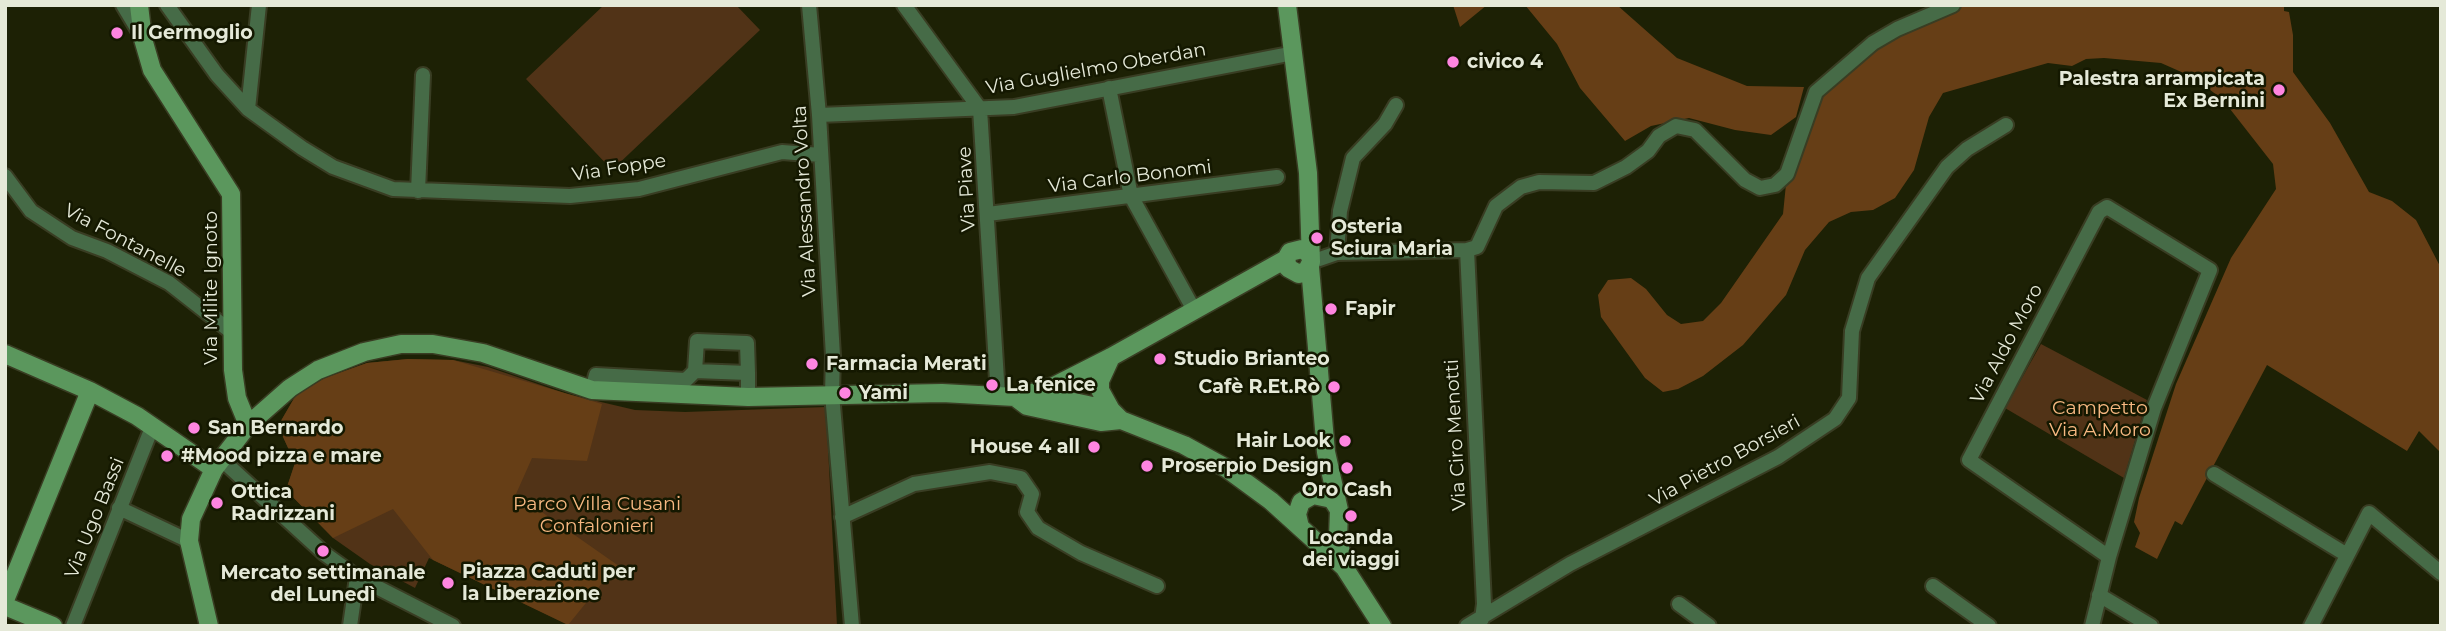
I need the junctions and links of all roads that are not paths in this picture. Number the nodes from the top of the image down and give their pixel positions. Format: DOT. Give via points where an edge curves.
graph roads {
  1 [pos="123,5"];
  2 [pos="139,5"];
  3 [pos="167,5"];
  4 [pos="259,5"];
  5 [pos="809,5"];
  6 [pos="904,5"];
  7 [pos="1287,5"];
  8 [pos="1954,5"];
  9 [pos="143,39"];
  10 [pos="1294,52"];
  11 [pos="423,75"];
  12 [pos="1109,88"];
  13 [pos="1396,105"];
  14 [pos="248,109"];
  15 [pos="980,109"];
  16 [pos="819,115"];
  17 [pos="2006,125"];
  18 [pos="821,155"];
  19 [pos="5,176"];
  20 [pos="1278,177"];
  21 [pos="418,191"];
  22 [pos="1131,196"];
  23 [pos="988,214"];
  24 [pos="1467,250"];
  25 [pos="1337,253"];
  26 [pos="1299,263"];
  27 [pos="1194,310"];
  28 [pos="234,334"];
  29 [pos="5,354"];
  30 [pos="1111,357"];
  31 [pos="748,373"];
  32 [pos="691,375"];
  33 [pos="592,390"];
  34 [pos="90,391"];
  35 [pos="832,394"];
  36 [pos="1015,395"];
  37 [pos="748,397"];
  38 [pos="1116,415"];
  39 [pos="153,425"];
  40 [pos="248,425"];
  41 [pos="1326,452"];
  42 [pos="217,464"];
  43 [pos="2214,474"];
  44 [pos="1304,500"];
  45 [pos="1271,501"];
  46 [pos="118,508"];
  47 [pos="842,517"];
  48 [pos="1339,517"];
  49 [pos="1305,531"];
  50 [pos="189,541"];
  51 [pos="2347,555"];
  52 [pos="2109,557"];
  53 [pos="1344,567"];
  54 [pos="2441,573"];
  55 [pos="357,576"];
  56 [pos="1157,586"];
  57 [pos="1933,586"];
  58 [pos="2099,595"];
  59 [pos="5,600"];
  60 [pos="1679,604"];
  61 [pos="5,606"];
  62 [pos="1482,619"];
  63 [pos="53,626"];
  64 [pos="73,626"];
  65 [pos="209,626"];
  66 [pos="349,626"];
  67 [pos="453,626"];
  68 [pos="852,626"];
  69 [pos="1382,626"];
  70 [pos="1467,626"];
  71 [pos="1709,626"];
  72 [pos="1989,626"];
  73 [pos="2092,626"];
  74 [pos="2151,626"];
  75 [pos="2311,626"];
  1 -- 9 [label="street"];
  2 -- 9 [label="main road, Via Milite Ignoto"];
  3 -- 14 [label="street, Via Foppe" via="217,75"];
  4 -- 14 [label="street"];
  5 -- 16 [label="street, Via Alessandro Volta"];
  6 -- 15 [label="street"];
  7 -- 10 [label="main road"];
  8 -- 24 [label="street" via="1873,43 1816,92 1787,174 1775,185 1760,187 1745,180 1695,130 1676,126 1626,167 1594,183 1539,182 1521,187 1496,206 1477,247"];
  9 -- 28 [label="main road, Via Milite Ignoto" via="159,83 231,194"];
  10 -- 12 [label="street, Via Guglielmo Oberdan"];
  10 -- 26 [label="main road" via="1308,173 1308,211"];
  11 -- 21 [label="street"];
  12 -- 15 [label="street, Via Guglielmo Oberdan"];
  12 -- 22 [label="street"];
  13 -- 25 [label="street" via="1353,158 1340,211"];
  14 -- 21 [label="street, Via Foppe" via="333,167 377,185"];
  15 -- 16 [label="street, Via Guglielmo Oberdan"];
  15 -- 23 [label="street, Via Piave"];
  16 -- 18 [label="street, Via Alessandro Volta"];
  17 -- 62 [label="street, Via Pietro Borsieri" via="1947,167 1868,278 1852,331 1849,398 1835,419 1779,457 1570,564"];
  18 -- 21 [label="street, Via Foppe" via="782,152 639,189 597,194"];
  18 -- 35 [label="street, Via Alessandro Volta"];
  19 -- 28 [label="street, Via Fontanelle" via="30,211 72,238 169,283"];
  20 -- 22 [label="street, Via Carlo Bonomi"];
  22 -- 23 [label="street, Via Carlo Bonomi"];
  22 -- 27 [label="street"];
  23 -- 36 [label="street, Via Piave"];
  24 -- 25 [label="street"];
  24 -- 62 [label="street, Via Ciro Menotti"];
  25 -- 26 [label="street"];
  26 -- 27 [label="main road" via="1261,273"];
  26 -- 41 [label="main road" via="1313,314"];
  27 -- 30 [label="main road"];
  28 -- 40 [label="main road, Via Milite Ignoto" via="234,385"];
  29 -- 34 [label="main road"];
  30 -- 36 [label="main road" via="1054,386"];
  30 -- 38 [label="main road" via="1100,390"];
  31 -- 32 [label="street"];
  31 -- 32 [label="street" via="747,343 697,341"];
  31 -- 37 [label="street"];
  32 -- 33 [label="street" via="596,375"];
  33 -- 37 [label="main road"];
  33 -- 40 [label="main road" via="483,353 401,344 317,370"];
  34 -- 39 [label="main road"];
  34 -- 59 [label="main road"];
  35 -- 36 [label="main road"];
  35 -- 37 [label="main road"];
  35 -- 47 [label="street, Via Alessandro Volta"];
  36 -- 38 [label="main road"];
  38 -- 45 [label="main road" via="1226,468"];
  39 -- 42 [label="main road"];
  39 -- 46 [label="street, Via Ugo Bassi"];
  40 -- 42 [label="main road"];
  41 -- 44 [label="main road" via="1316,484"];
  41 -- 48 [label="main road"];
  42 -- 50 [label="main road" via="191,519"];
  42 -- 55 [label="street"];
  43 -- 51 [label="street"];
  44 -- 45 [label="main road"];
  44 -- 48 [label="main road" via="1326,496"];
  44 -- 49 [label="main road" via="1297,514"];
  45 -- 49 [label="main road"];
  46 -- 50 [label="street"];
  46 -- 64 [label="street, Via Ugo Bassi"];
  47 -- 56 [label="street" via="914,484 990,472 1021,478 1032,494 1027,512 1038,528 1081,553"];
  47 -- 68 [label="street, Via Alessandro Volta"];
  48 -- 49 [label="main road" via="1324,536"];
  48 -- 53 [label="main road"];
  49 -- 53 [label="main road"];
  50 -- 65 [label="main road"];
  51 -- 54 [label="street" via="2369,513"];
  51 -- 75 [label="street"];
  52 -- 52 [label="street, Via Aldo Moro" via="2154,408 2210,270 2107,207 2099,212 1969,460"];
  52 -- 58 [label="street"];
  53 -- 69 [label="main road"];
  55 -- 66 [label="street"];
  55 -- 67 [label="street"];
  57 -- 72 [label="street"];
  58 -- 73 [label="street"];
  58 -- 74 [label="street"];
  60 -- 71 [label="street"];
  61 -- 63 [label="main road"];
  62 -- 70 [label="street, Via Pietro Borsieri"];
}
